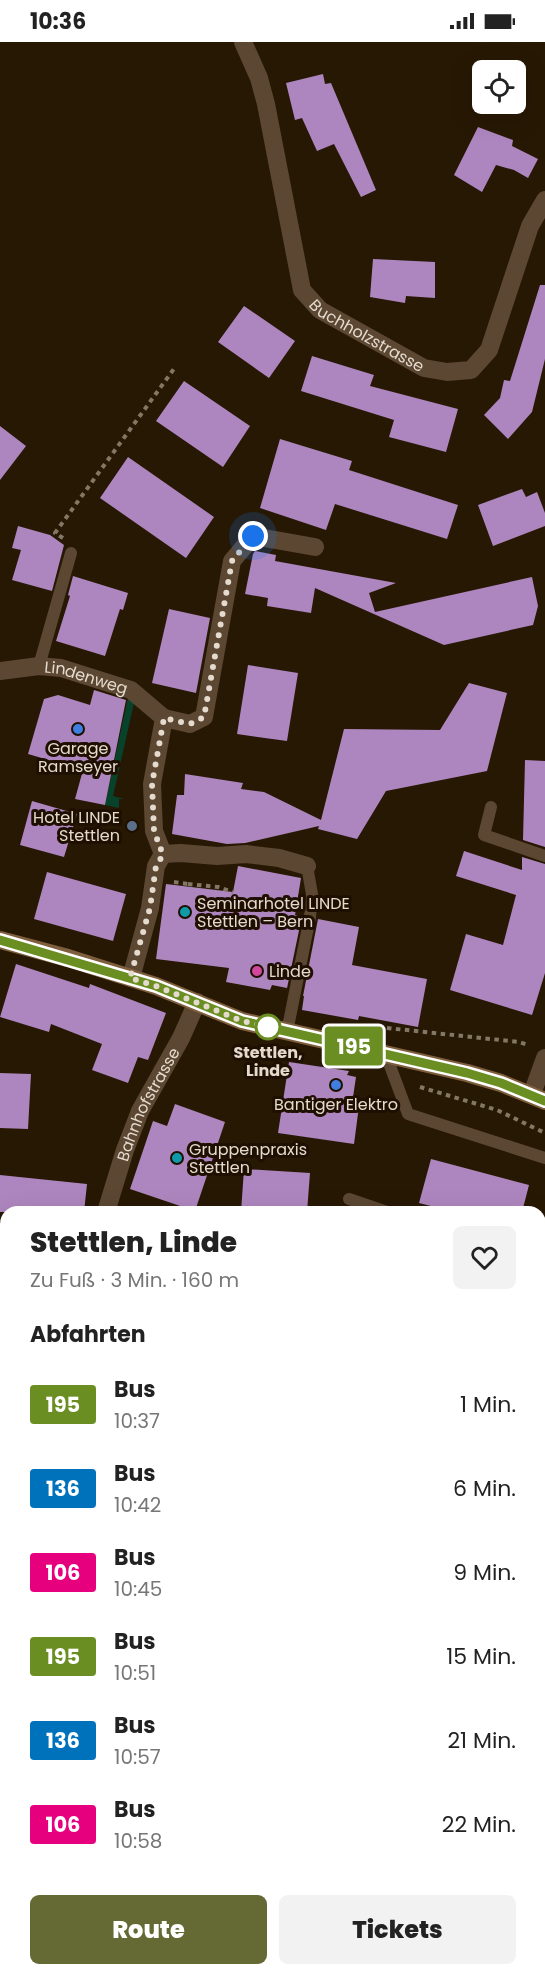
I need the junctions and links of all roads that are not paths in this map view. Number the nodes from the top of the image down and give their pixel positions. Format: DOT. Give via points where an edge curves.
graph roads {
  1 [pos="243,42"];
  2 [pos="545,200"];
  3 [pos="315,548"];
  4 [pos="71,553"];
  5 [pos="39,666"];
  6 [pos="0,670"];
  7 [pos="164,718"];
  8 [pos="491,807"];
  9 [pos="163,855"];
  10 [pos="545,856"];
  11 [pos="307,866"];
  12 [pos="0,940"];
  13 [pos="130,978"];
  14 [pos="197,1002"];
  15 [pos="288,1032"];
  16 [pos="541,1053"];
  17 [pos="386,1055"];
  18 [pos="538,1098"];
  19 [pos="545,1158"];
  20 [pos="349,1199"];
  21 [pos="108,1206"];
  22 [pos="369,1206"];
  1 -- 2 [label="street, Buchholzstrasse" via="266,104 302,290 320,310 424,368 447,372 471,370 489,350 530,226"];
  3 -- 7 [label="street" via="253,536 232,561 204,717 190,724"];
  4 -- 5 [label="lane"];
  5 -- 6 [label="street, Lindenweg"];
  5 -- 7 [label="street, Lindenweg" via="61,668 131,690"];
  7 -- 9 [label="street" via="152,784 154,831"];
  8 -- 10 [label="lane" via="484,835"];
  9 -- 11 [label="street" via="246,855"];
  9 -- 13 [label="street" via="156,866 150,908"];
  11 -- 15 [label="lane" via="312,894 310,916"];
  12 -- 13 [label="main road"];
  13 -- 14 [label="main road"];
  14 -- 15 [label="main road" via="242,1021"];
  14 -- 21 [label="street, Bahnhofstrasse" via="140,1111"];
  15 -- 17 [label="main road"];
  16 -- 18 [label="street"];
  17 -- 18 [label="main road" via="467,1073"];
  17 -- 19 [label="lane" via="408,1114"];
  20 -- 22 [label="lane"];
}
